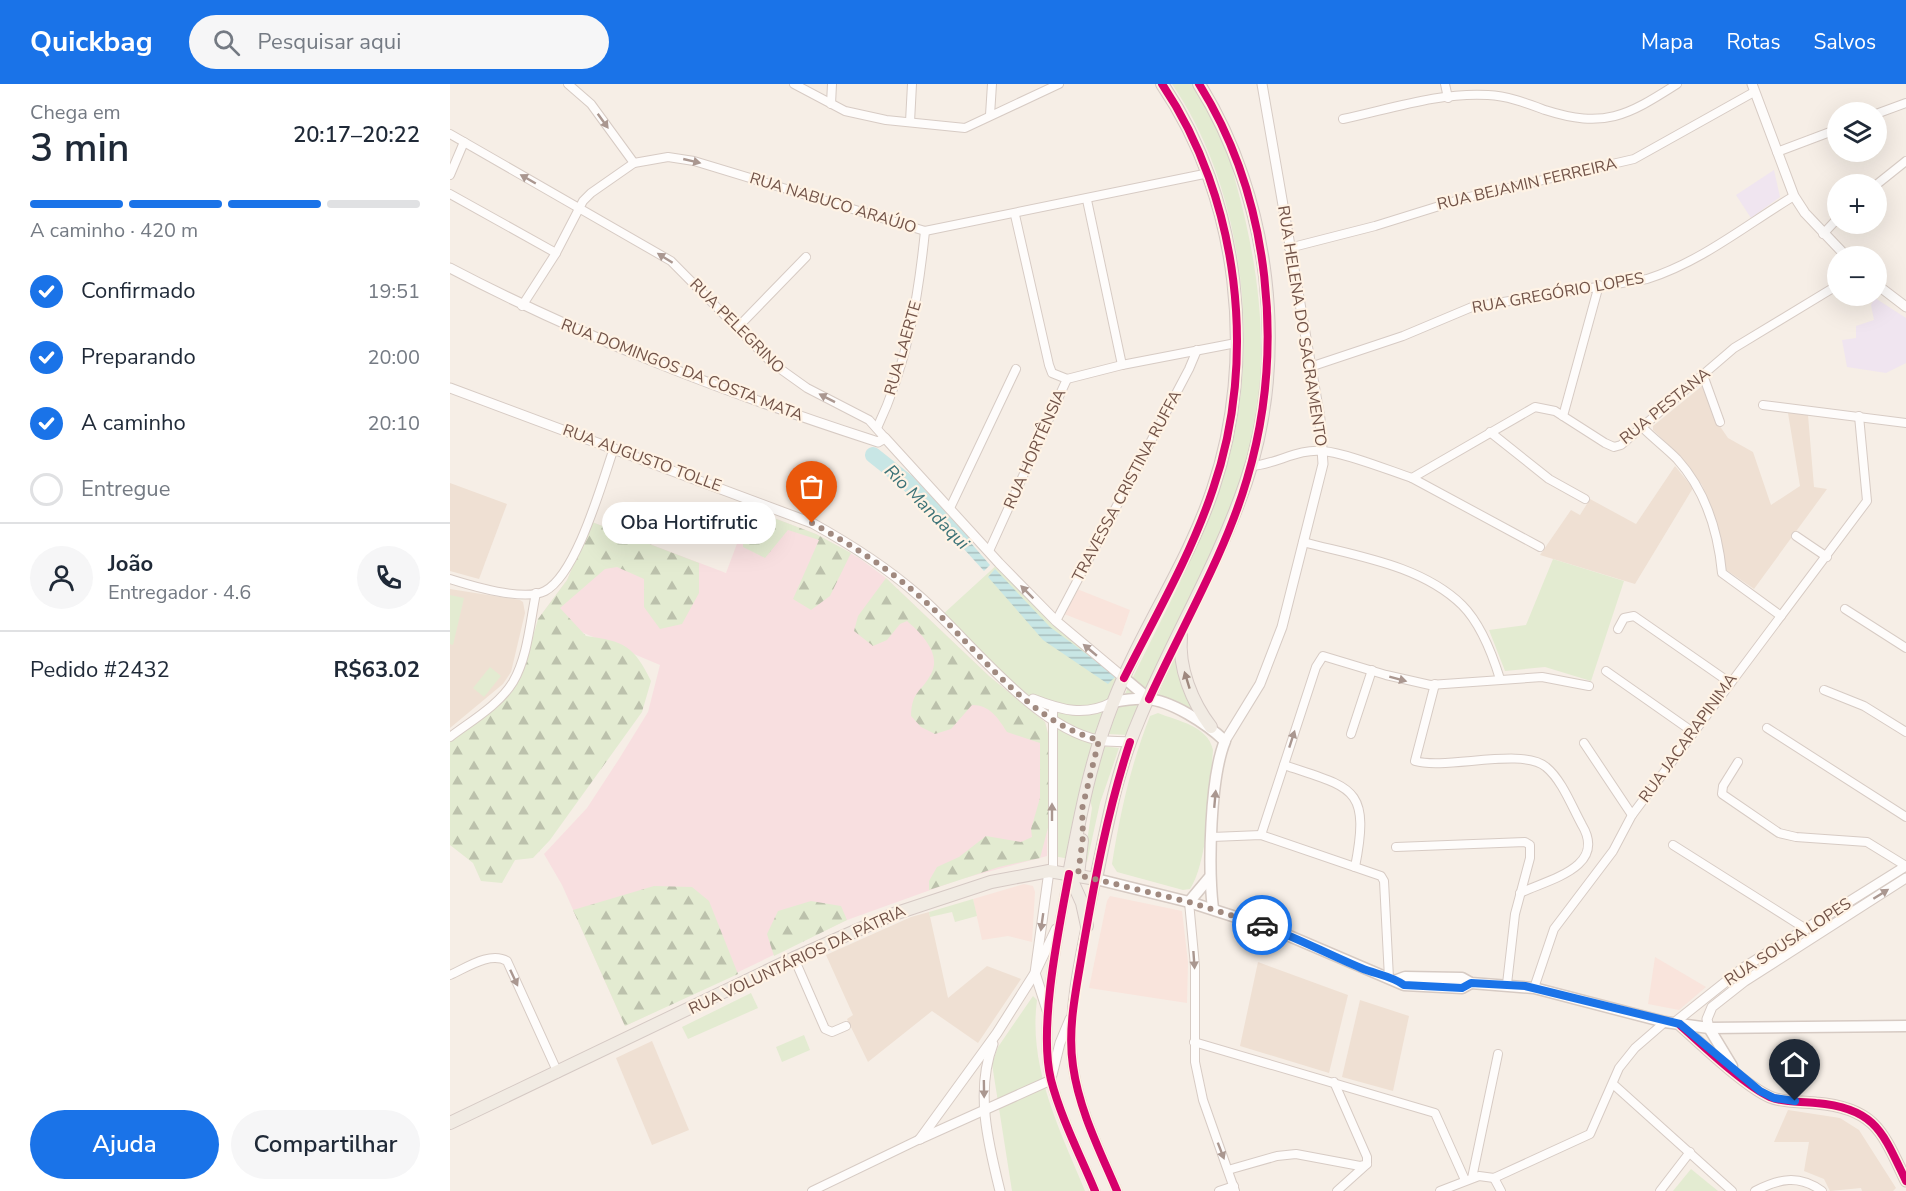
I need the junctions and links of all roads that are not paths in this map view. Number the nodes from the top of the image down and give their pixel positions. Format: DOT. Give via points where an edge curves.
graph roads {
  1 [pos="568,84"];
  2 [pos="794,84"];
  3 [pos="832,84"];
  4 [pos="912,84"];
  5 [pos="992,84"];
  6 [pos="1059,84"];
  7 [pos="1162,84"];
  8 [pos="1199,84"];
  9 [pos="1262,84"];
  10 [pos="1445,84"];
  11 [pos="1677,84"];
  12 [pos="1753,88"];
  13 [pos="1448,98"];
  14 [pos="1906,103"];
  15 [pos="831,104"];
  16 [pos="1887,110"];
  17 [pos="990,115"];
  18 [pos="1343,119"];
  19 [pos="910,122"];
  20 [pos="1827,133"];
  21 [pos="450,134"];
  22 [pos="464,142"];
  23 [pos="1777,152"];
  24 [pos="1906,161"];
  25 [pos="634,163"];
  26 [pos="1209,173"];
  27 [pos="450,175"];
  28 [pos="1887,176"];
  29 [pos="450,194"];
  30 [pos="1794,196"];
  31 [pos="1087,200"];
  32 [pos="579,208"];
  33 [pos="1015,215"];
  34 [pos="1827,230"];
  35 [pos="925,231"];
  36 [pos="1823,234"];
  37 [pos="1836,246"];
  38 [pos="1289,248"];
  39 [pos="556,253"];
  40 [pos="806,256"];
  41 [pos="450,268"];
  42 [pos="1599,285"];
  43 [pos="1827,291"];
  44 [pos="1887,292"];
  45 [pos="522,306"];
  46 [pos="1906,307"];
  47 [pos="738,327"];
  48 [pos="1236,343"];
  49 [pos="1197,350"];
  50 [pos="1122,365"];
  51 [pos="1310,366"];
  52 [pos="1017,369"];
  53 [pos="1703,375"];
  54 [pos="1067,380"];
  55 [pos="450,388"];
  56 [pos="1763,405"];
  57 [pos="1563,416"];
  58 [pos="1859,416"];
  59 [pos="1720,422"];
  60 [pos="1906,423"];
  61 [pos="877,428"];
  62 [pos="1643,428"];
  63 [pos="1490,432"];
  64 [pos="885,438"];
  65 [pos="614,448"];
  66 [pos="1322,450"];
  67 [pos="1251,466"];
  68 [pos="1412,478"];
  69 [pos="1586,500"];
  70 [pos="950,508"];
  71 [pos="1796,536"];
  72 [pos="1303,542"];
  73 [pos="1540,547"];
  74 [pos="989,551"];
  75 [pos="1827,557"];
  76 [pos="450,579"];
  77 [pos="536,593"];
  78 [pos="1845,609"];
  79 [pos="1781,616"];
  80 [pos="1056,621"];
  81 [pos="1181,628"];
  82 [pos="1618,629"];
  83 [pos="1906,648"];
  84 [pos="1372,670"];
  85 [pos="1606,672"];
  86 [pos="1124,678"];
  87 [pos="1500,679"];
  88 [pos="1729,682"];
  89 [pos="1435,684"];
  90 [pos="1589,686"];
  91 [pos="1824,690"];
  92 [pos="1022,696"];
  93 [pos="1149,699"];
  94 [pos="1113,702"];
  95 [pos="1053,707"];
  96 [pos="1053,718"];
  97 [pos="1210,727"];
  98 [pos="1767,728"];
  99 [pos="1693,732"];
  100 [pos="1906,732"];
  101 [pos="1351,734"];
  102 [pos="450,737"];
  103 [pos="1099,740"];
  104 [pos="1225,741"];
  105 [pos="1130,742"];
  106 [pos="1584,743"];
  107 [pos="1738,762"];
  108 [pos="1284,765"];
  109 [pos="1632,814"];
  110 [pos="1906,817"];
  111 [pos="1261,835"];
  112 [pos="1212,837"];
  113 [pos="1673,845"];
  114 [pos="1395,847"];
  115 [pos="1906,866"];
  116 [pos="1355,867"];
  117 [pos="1051,871"];
  118 [pos="1073,874"];
  119 [pos="1209,878"];
  120 [pos="1906,878"];
  121 [pos="1096,879"];
  122 [pos="1520,893"];
  123 [pos="1189,902"];
  124 [pos="1213,909"];
  125 [pos="1060,920"];
  126 [pos="1087,926"];
  127 [pos="1806,929"];
  128 [pos="794,958"];
  129 [pos="1035,973"];
  130 [pos="450,975"];
  131 [pos="1393,979"];
  132 [pos="1508,984"];
  133 [pos="1534,988"];
  134 [pos="1707,995"];
  135 [pos="1712,1007"];
  136 [pos="1074,1012"];
  137 [pos="1049,1015"];
  138 [pos="1673,1023"];
  139 [pos="846,1026"];
  140 [pos="1906,1026"];
  141 [pos="1709,1028"];
  142 [pos="997,1033"];
  143 [pos="1194,1042"];
  144 [pos="1498,1054"];
  145 [pos="1735,1071"];
  146 [pos="558,1073"];
  147 [pos="1051,1080"];
  148 [pos="1334,1082"];
  149 [pos="1613,1084"];
  150 [pos="985,1111"];
  151 [pos="450,1123"];
  152 [pos="920,1139"];
  153 [pos="1690,1152"];
  154 [pos="1367,1164"];
  155 [pos="1230,1169"];
  156 [pos="1494,1178"];
  157 [pos="1468,1179"];
  158 [pos="1906,1181"];
  159 [pos="1812,1188"];
  160 [pos="823,1189"];
  161 [pos="1234,1189"];
  162 [pos="812,1191"];
  163 [pos="1000,1191"];
  164 [pos="1095,1191"];
  165 [pos="1117,1191"];
  166 [pos="1219,1191"];
  167 [pos="1338,1191"];
  168 [pos="1440,1191"];
  169 [pos="1501,1191"];
  170 [pos="1660,1191"];
  171 [pos="1732,1191"];
  172 [pos="1755,1191"];
  173 [pos="1822,1191"];
  1 -- 25 [label="street, one-way" via="591,104"];
  2 -- 15 [label="street"];
  3 -- 15 [label="street"];
  4 -- 19 [label="street"];
  5 -- 17 [label="street"];
  6 -- 17 [label="street"];
  7 -- 26 [label="main road"];
  8 -- 67 [label="main road" via="1238,165 1260,250 1268,367"];
  9 -- 38 [label="street, RUA HELENA DO SACRAMENTO"];
  10 -- 13 [label="street"];
  11 -- 13 [label="street" via="1632,110 1592,120 1576,119 1505,96"];
  12 -- 23 [label="street"];
  12 -- 38 [label="street, RUA BEJAMIN FERREIRA" via="1634,159 1465,198"];
  13 -- 18 [label="street"];
  14 -- 16 [label="street"];
  15 -- 19 [label="street" via="846,111"];
  17 -- 19 [label="street" via="965,128"];
  20 -- 23 [label="street"];
  21 -- 22 [label="street, RUA PELEGRINO"];
  22 -- 27 [label="street"];
  32 -- 22 [label="street, RUA PELEGRINO, one-way"];
  23 -- 30 [label="street"];
  24 -- 28 [label="street"];
  25 -- 32 [label="street, RUA NABUCO ARAÚJO" via="591,193"];
  25 -- 35 [label="street, RUA NABUCO ARAÚJO, one-way" via="668,157 694,161"];
  26 -- 31 [label="street, RUA NABUCO ARAÚJO"];
  26 -- 48 [label="main road" via="1226,231"];
  29 -- 39 [label="street"];
  30 -- 36 [label="street"];
  30 -- 42 [label="street, RUA GREGÓRIO LOPES" via="1670,271 1647,279"];
  31 -- 33 [label="street, RUA NABUCO ARAÚJO"];
  31 -- 50 [label="street"];
  32 -- 39 [label="street, RUA NABUCO ARAÚJO"];
  47 -- 32 [label="street, RUA PELEGRINO, one-way" via="670,261"];
  33 -- 35 [label="street, RUA NABUCO ARAÚJO"];
  33 -- 54 [label="street, RUA HORTÊNSIA" via="1048,365 1052,373"];
  34 -- 36 [label="street"];
  35 -- 61 [label="street, RUA LAERTE" via="914,318"];
  36 -- 37 [label="street"];
  38 -- 51 [label="street, RUA HELENA DO SACRAMENTO"];
  39 -- 45 [label="street, RUA NABUCO ARAÚJO"];
  40 -- 47 [label="street"];
  41 -- 45 [label="street, RUA DOMINGOS DA COSTA MATA"];
  42 -- 51 [label="street, RUA GREGÓRIO LOPES" via="1472,307 1403,336"];
  42 -- 57 [label="street"];
  43 -- 53 [label="street, RUA PESTANA" via="1761,330"];
  44 -- 46 [label="street"];
  45 -- 64 [label="street, RUA DOMINGOS DA COSTA MATA" via="617,348 804,418 878,442"];
  61 -- 47 [label="street, RUA PELEGRINO, one-way" via="857,413 792,379 762,355"];
  48 -- 49 [label="street"];
  48 -- 86 [label="main road" via="1232,404 1213,490"];
  49 -- 50 [label="street"];
  49 -- 80 [label="street, TRAVESSA CRISTINA RUFFA"];
  50 -- 54 [label="street"];
  51 -- 66 [label="street, RUA HELENA DO SACRAMENTO"];
  52 -- 70 [label="street"];
  53 -- 59 [label="street"];
  53 -- 62 [label="street, RUA PESTANA"];
  54 -- 74 [label="street, RUA HORTÊNSIA"];
  55 -- 65 [label="street, RUA AUGUSTO TOLLE"];
  56 -- 58 [label="street"];
  57 -- 62 [label="street, RUA PESTANA" via="1614,447"];
  57 -- 63 [label="street, RUA PESTANA" via="1535,407"];
  58 -- 60 [label="street"];
  58 -- 75 [label="street, RUA JACARAPINIMA" via="1867,501"];
  61 -- 64 [label="street, RUA PELEGRINO"];
  62 -- 79 [label="street" via="1675,457 1701,493 1717,534 1722,573"];
  63 -- 68 [label="street, RUA PESTANA"];
  63 -- 69 [label="street" via="1549,479"];
  64 -- 70 [label="street, RUA PELEGRINO"];
  65 -- 77 [label="street" via="568,568 552,586"];
  65 -- 92 [label="street, RUA AUGUSTO TOLLE" via="786,511 854,547 918,595"];
  66 -- 67 [label="street"];
  66 -- 68 [label="street"];
  66 -- 72 [label="street, RUA HELENA DO SACRAMENTO" via="1323,464"];
  67 -- 81 [label="main road" via="1226,535"];
  68 -- 73 [label="street"];
  70 -- 74 [label="street, RUA PELEGRINO"];
  71 -- 75 [label="street"];
  72 -- 87 [label="street" via="1396,567 1446,593 1476,624"];
  72 -- 104 [label="street, RUA HELENA DO SACRAMENTO" via="1270,662"];
  80 -- 74 [label="street, RUA PELEGRINO, one-way"];
  75 -- 79 [label="street, RUA JACARAPINIMA"];
  76 -- 77 [label="street" via="486,589"];
  77 -- 102 [label="street" via="524,653 512,683 495,702"];
  78 -- 83 [label="street"];
  79 -- 88 [label="street, RUA JACARAPINIMA"];
  86 -- 80 [label="street, RUA PELEGRINO, one-way"];
  81 -- 93 [label="main road"];
  97 -- 81 [label="main road, one-way" via="1184,671"];
  82 -- 88 [label="street" via="1624,618 1634,616"];
  84 -- 89 [label="street, one-way"];
  84 -- 101 [label="street"];
  108 -- 84 [label="street, one-way" via="1316,666 1323,656"];
  85 -- 99 [label="street"];
  86 -- 93 [label="main road"];
  86 -- 94 [label="main road"];
  87 -- 89 [label="street"];
  87 -- 90 [label="street" via="1542,677"];
  88 -- 99 [label="street, RUA JACARAPINIMA"];
  89 -- 122 [label="street" via="1415,761 1536,761 1553,774 1588,835 1590,849 1574,868"];
  91 -- 100 [label="street" via="1864,706"];
  92 -- 95 [label="street, RUA AUGUSTO TOLLE"];
  92 -- 96 [label="street, RUA AUGUSTO TOLLE"];
  93 -- 94 [label="main road"];
  93 -- 97 [label="main road"];
  93 -- 105 [label="main road"];
  94 -- 95 [label="street, RUA AUGUSTO TOLLE" via="1086,712"];
  94 -- 103 [label="main road"];
  95 -- 96 [label="street"];
  96 -- 103 [label="street, RUA AUGUSTO TOLLE"];
  117 -- 96 [label="street, one-way"];
  97 -- 104 [label="main road"];
  98 -- 110 [label="street"];
  99 -- 109 [label="street, RUA JACARAPINIMA"];
  103 -- 105 [label="street, RUA AUGUSTO TOLLE"];
  103 -- 118 [label="main road" via="1082,809 1083,836"];
  112 -- 104 [label="main road, RUA HELENA DO SACRAMENTO, one-way" via="1218,768"];
  105 -- 121 [label="main road" via="1110,807"];
  106 -- 109 [label="street"];
  107 -- 115 [label="street" via="1722,794 1774,831 1796,837 1867,842"];
  108 -- 111 [label="street"];
  108 -- 116 [label="street" via="1334,782 1354,796 1358,805"];
  109 -- 133 [label="street, RUA JACARAPINIMA" via="1608,857 1554,929"];
  111 -- 112 [label="street"];
  111 -- 116 [label="street"];
  112 -- 119 [label="main road, RUA HELENA DO SACRAMENTO"];
  113 -- 127 [label="street"];
  114 -- 122 [label="street" via="1525,842 1532,849"];
  115 -- 127 [label="street, RUA SOUSA LOPES"];
  116 -- 131 [label="street" via="1381,876 1384,881"];
  117 -- 118 [label="main road, RUA VOLUNTÁRIOS DA PÁTRIA"];
  117 -- 128 [label="main road, RUA VOLUNTÁRIOS DA PÁTRIA" via="991,882 914,907"];
  117 -- 129 [label="street, one-way"];
  118 -- 121 [label="main road, RUA VOLUNTÁRIOS DA PÁTRIA"];
  118 -- 125 [label="street"];
  118 -- 126 [label="main road"];
  119 -- 123 [label="main road"];
  119 -- 124 [label="main road, RUA HELENA DO SACRAMENTO"];
  135 -- 120 [label="street, RUA SOUSA LOPES, one-way"];
  121 -- 123 [label="main road, RUA VOLUNTÁRIOS DA PÁTRIA"];
  121 -- 126 [label="street"];
  122 -- 132 [label="street"];
  123 -- 124 [label="main road, RUA VOLUNTÁRIOS DA PÁTRIA"];
  123 -- 143 [label="street, one-way" via="1195,966"];
  124 -- 131 [label="main road, RUA VOLUNTÁRIOS DA PÁTRIA" via="1273,929"];
  125 -- 129 [label="street"];
  125 -- 137 [label="street"];
  126 -- 136 [label="street"];
  127 -- 134 [label="street, RUA SOUSA LOPES"];
  128 -- 139 [label="street" via="825,1029 832,1032"];
  128 -- 146 [label="main road, RUA VOLUNTÁRIOS DA PÁTRIA"];
  129 -- 137 [label="street"];
  129 -- 142 [label="street"];
  130 -- 146 [label="street, one-way" via="486,959 507,961"];
  131 -- 132 [label="main road, RUA VOLUNTÁRIOS DA PÁTRIA" via="1404,985 1462,988 1471,983"];
  132 -- 133 [label="main road, RUA VOLUNTÁRIOS DA PÁTRIA"];
  133 -- 138 [label="main road, RUA VOLUNTÁRIOS DA PÁTRIA"];
  134 -- 135 [label="street"];
  134 -- 138 [label="street, RUA SOUSA LOPES"];
  135 -- 141 [label="street" via="1707,1019"];
  136 -- 147 [label="street" via="1063,1033"];
  136 -- 165 [label="street" via="1071,1031 1075,1078"];
  137 -- 147 [label="street" via="1047,1057"];
  138 -- 141 [label="main road, RUA VOLUNTÁRIOS DA PÁTRIA"];
  138 -- 145 [label="main road"];
  138 -- 149 [label="street" via="1627,1056"];
  140 -- 141 [label="main road, RUA VOLUNTÁRIOS DA PÁTRIA"];
  141 -- 145 [label="main road"];
  142 -- 150 [label="street, one-way" via="984,1073"];
  142 -- 152 [label="street"];
  143 -- 148 [label="street"];
  143 -- 155 [label="street, one-way" via="1203,1100"];
  144 -- 157 [label="street"];
  145 -- 158 [label="main road" via="1774,1098 1840,1106 1872,1120"];
  146 -- 151 [label="main road, RUA VOLUNTÁRIOS DA PÁTRIA"];
  147 -- 150 [label="street"];
  147 -- 164 [label="street"];
  148 -- 154 [label="street"];
  148 -- 157 [label="street" via="1435,1113"];
  149 -- 153 [label="street"];
  149 -- 156 [label="street" via="1585,1138"];
  150 -- 152 [label="street"];
  150 -- 163 [label="street"];
  152 -- 160 [label="street"];
  153 -- 170 [label="street"];
  153 -- 171 [label="street"];
  154 -- 155 [label="street" via="1296,1154"];
  154 -- 167 [label="street"];
  155 -- 161 [label="street"];
  156 -- 157 [label="street"];
  156 -- 169 [label="street"];
  157 -- 168 [label="street"];
  159 -- 172 [label="street" via="1788,1178"];
  159 -- 173 [label="street"];
  160 -- 162 [label="street"];
  161 -- 166 [label="street"];
}
